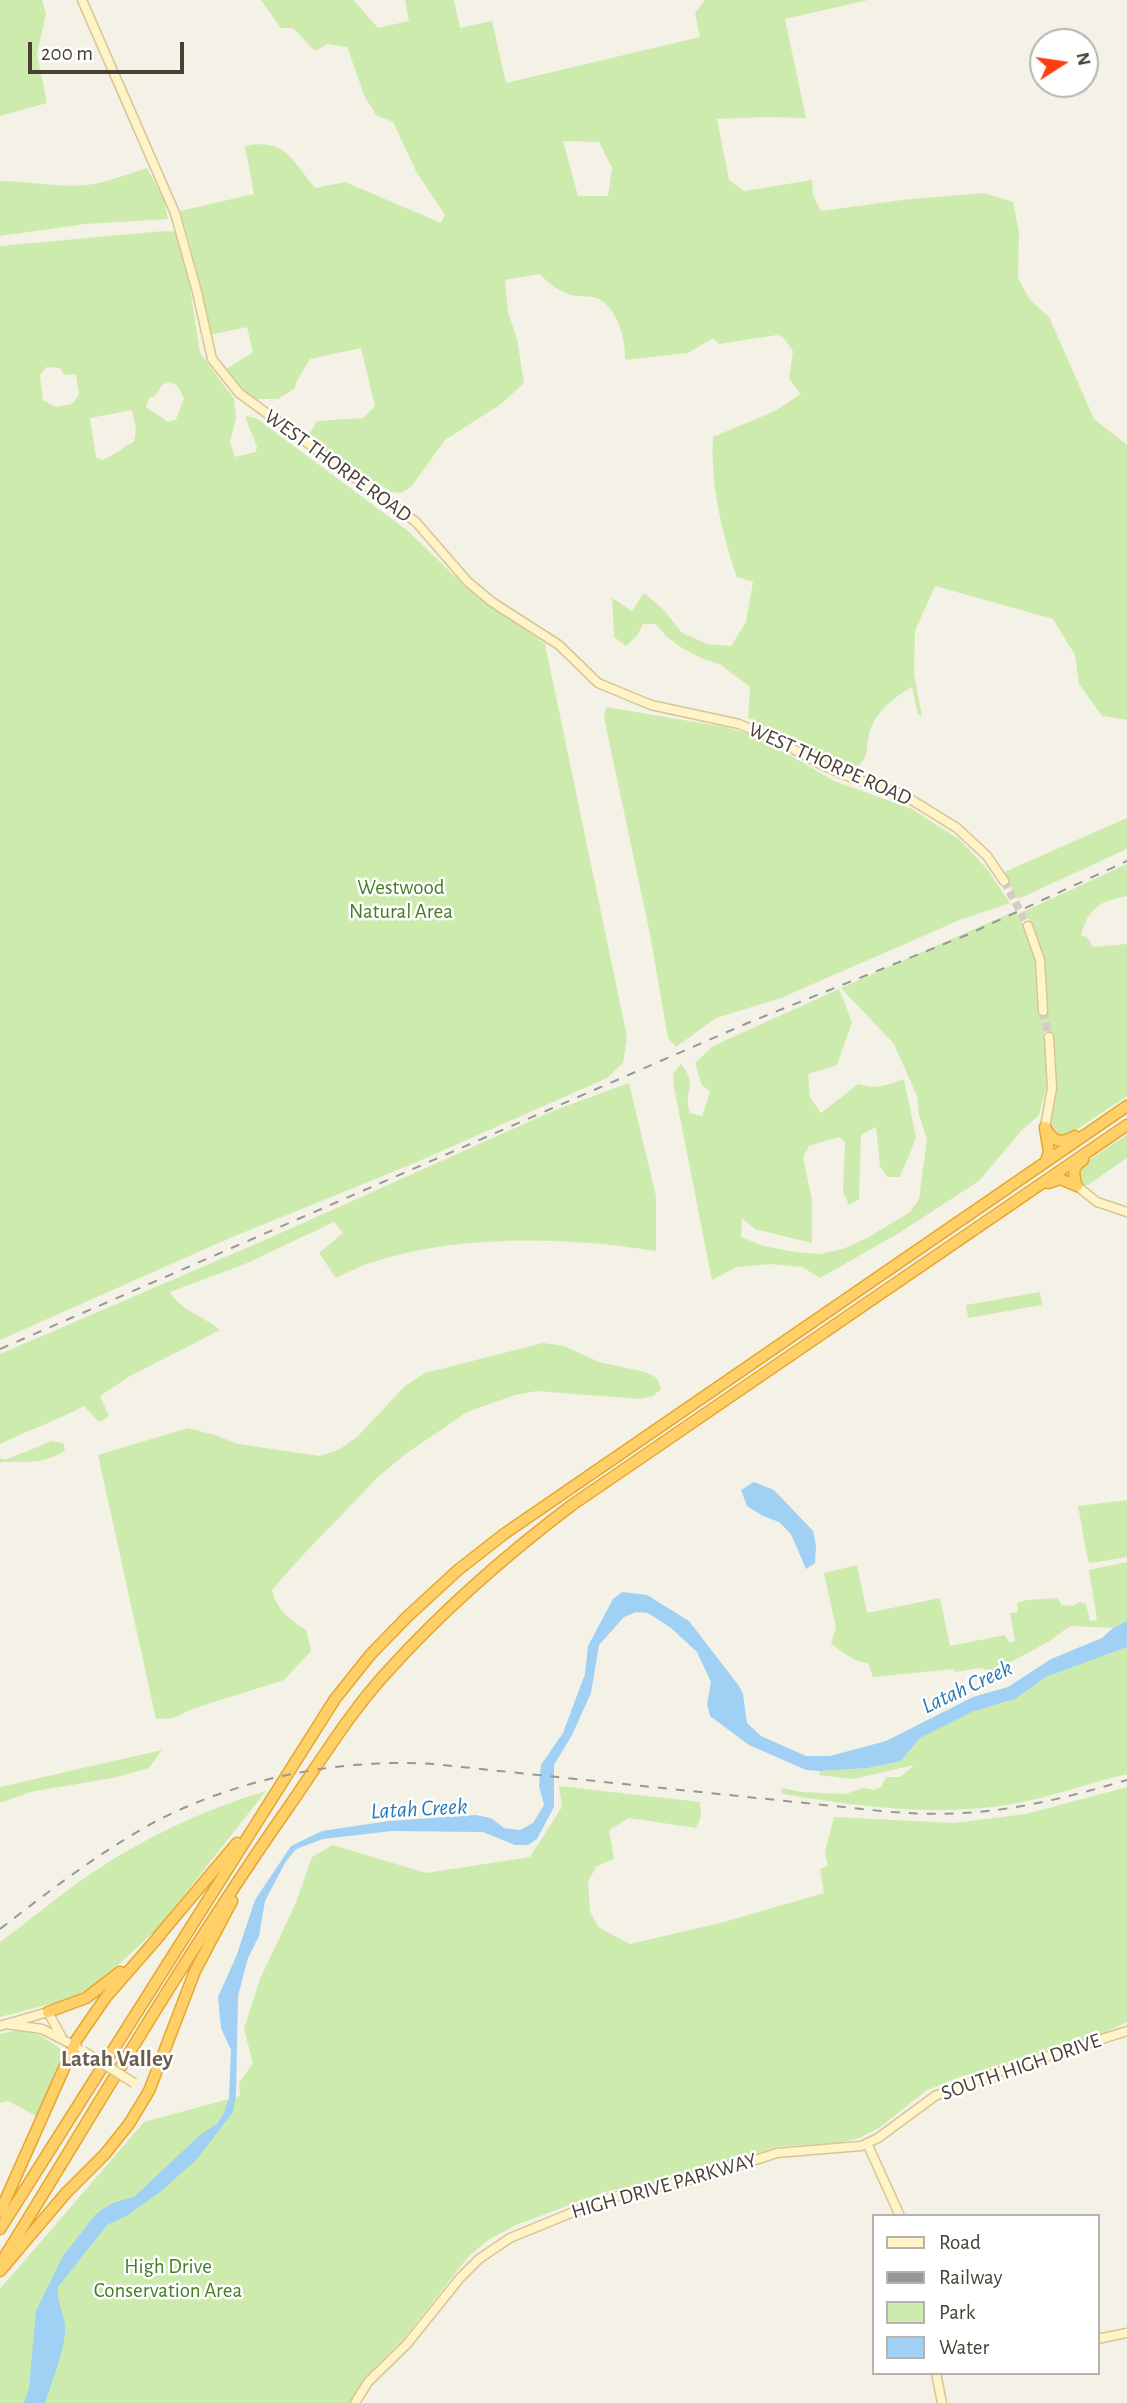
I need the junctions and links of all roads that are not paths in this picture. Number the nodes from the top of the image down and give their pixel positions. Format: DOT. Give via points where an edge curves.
graph roads {
  1 [pos="82,0"];
  2 [pos="1004,881"];
  3 [pos="1028,926"];
  4 [pos="1043,1011"];
  5 [pos="1049,1037"];
  6 [pos="1127,1104"];
  7 [pos="1045,1127"];
  8 [pos="1127,1127"];
  9 [pos="1046,1161"];
  10 [pos="1077,1186"];
  11 [pos="1029,1191"];
  12 [pos="1127,1212"];
  13 [pos="780,1346"];
  14 [pos="718,1406"];
  15 [pos="265,1807"];
  16 [pos="281,1819"];
  17 [pos="161,1934"];
  18 [pos="48,2012"];
  19 [pos="3,2025"];
  20 [pos="1127,2031"];
  21 [pos="62,2038"];
  22 [pos="78,2048"];
  23 [pos="149,2091"];
  24 [pos="867,2143"];
  25 [pos="845,2148"];
  26 [pos="0,2212"];
  27 [pos="899,2214"];
  28 [pos="0,2230"];
  29 [pos="0,2264"];
  30 [pos="0,2272"];
  31 [pos="1127,2333"];
  32 [pos="1099,2339"];
  33 [pos="936,2375"];
  34 [pos="355,2403"];
  35 [pos="942,2403"];
  1 -- 2 [label="street, WEST THORPE ROAD" via="175,213 212,359 239,393 416,522 468,582 559,645 598,683 651,705 739,724 841,773 902,794 957,828 987,856"];
  3 -- 4 [label="street" via="1040,960"];
  5 -- 7 [label="street" via="1052,1088"];
  6 -- 7 [label="highway" via="1063,1142"];
  6 -- 9 [label="highway"];
  7 -- 9 [label="highway"];
  8 -- 10 [label="highway" via="1079,1163 1073,1174"];
  8 -- 11 [label="highway"];
  9 -- 13 [label="highway"];
  10 -- 11 [label="highway" via="1060,1180"];
  10 -- 12 [label="street" via="1097,1202"];
  11 -- 14 [label="highway" via="795,1354 727,1408"];
  13 -- 14 [label="highway" via="717,1394"];
  13 -- 15 [label="highway" via="569,1488 458,1570 371,1654 335,1699"];
  14 -- 16 [label="highway" via="572,1505 452,1604 386,1673"];
  15 -- 17 [label="highway"];
  15 -- 28 [label="highway"];
  16 -- 23 [label="highway" via="204,1953"];
  16 -- 29 [label="highway" via="223,1904"];
  17 -- 18 [label="highway" via="96,1992"];
  17 -- 22 [label="highway" via="106,1997"];
  18 -- 19 [label="street"];
  18 -- 21 [label="street"];
  19 -- 21 [label="street" via="34,2026"];
  20 -- 24 [label="street, SOUTH HIGH DRIVE" via="935,2096"];
  21 -- 22 [label="street"];
  22 -- 23 [label="street, bridge"];
  22 -- 26 [label="highway"];
  23 -- 30 [label="highway" via="106,2154 65,2193"];
  24 -- 25 [label="street, SOUTH HIGH DRIVE"];
  24 -- 27 [label="street"];
  25 -- 34 [label="street, HIGH DRIVE PARKWAY" via="777,2153 706,2176 605,2199 524,2231 496,2246 460,2278"];
  31 -- 32 [label="street"];
  33 -- 35 [label="street"];
}
